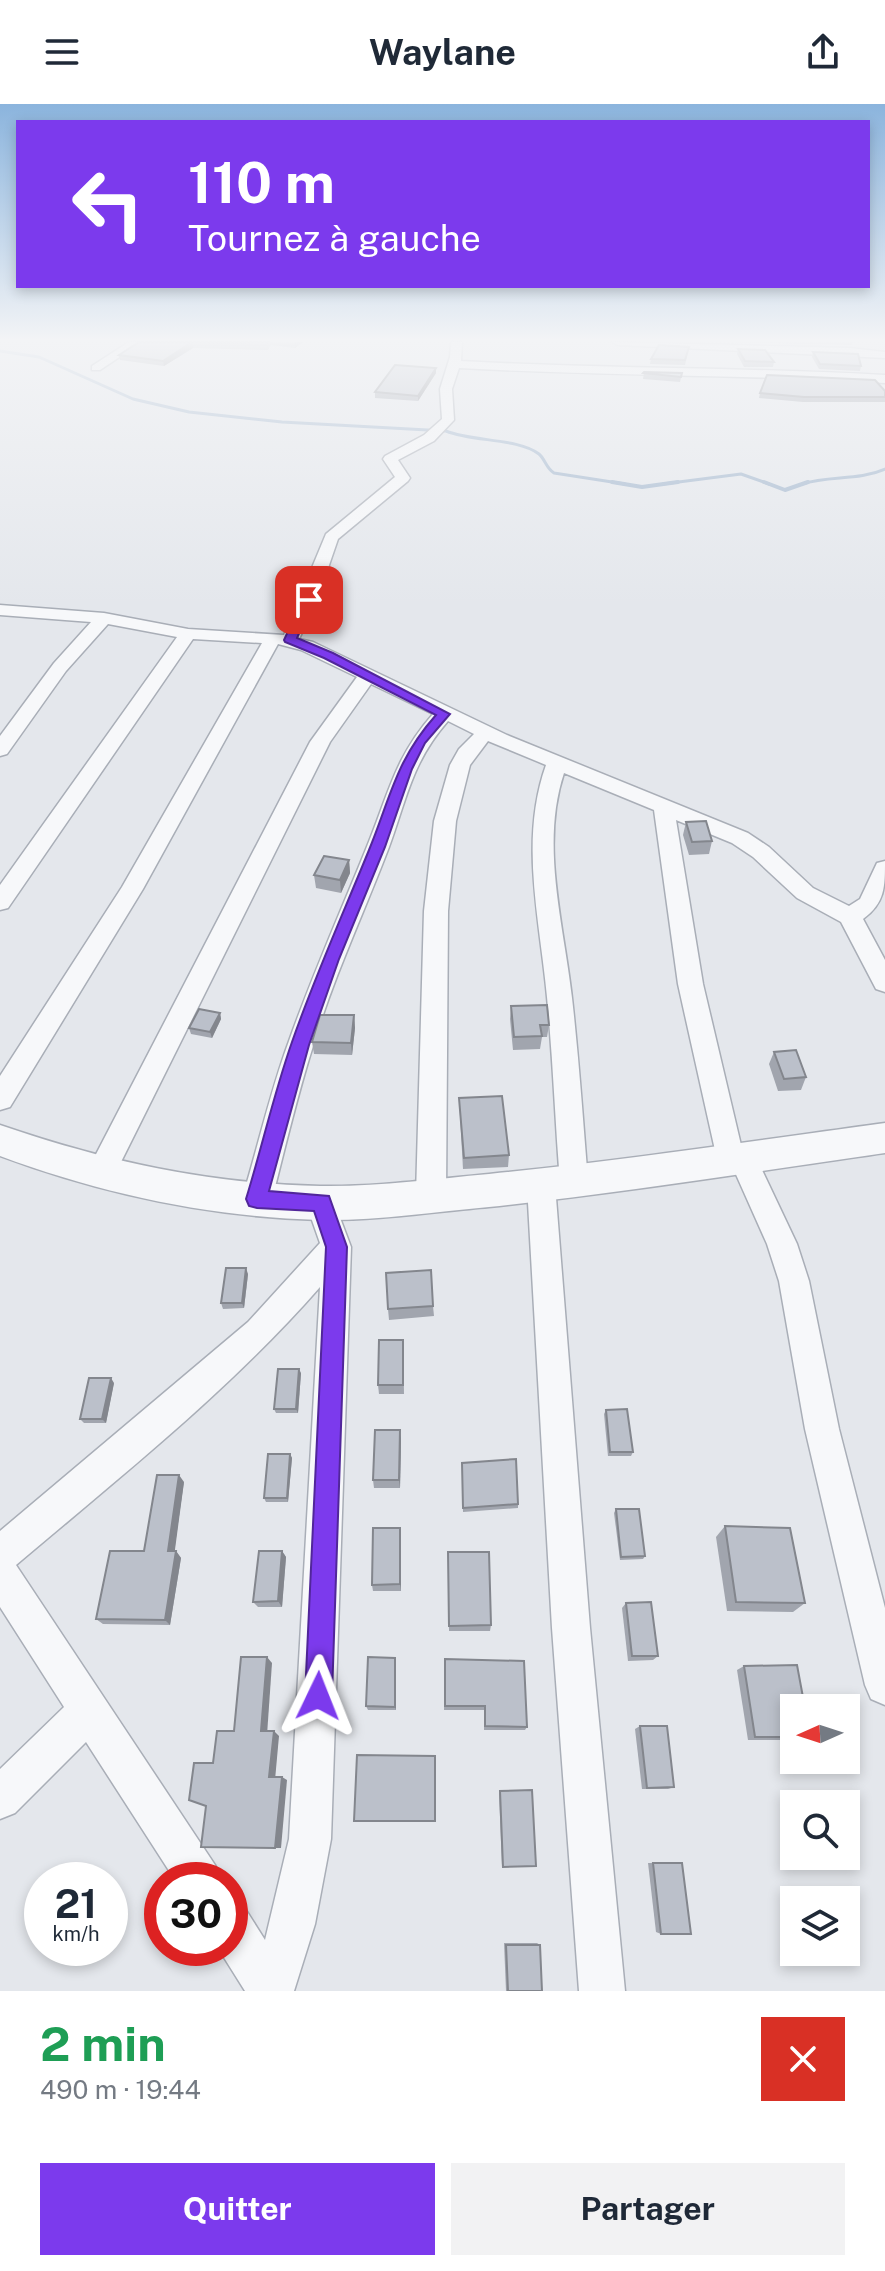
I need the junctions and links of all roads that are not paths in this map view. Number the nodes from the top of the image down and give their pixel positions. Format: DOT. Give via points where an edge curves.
graph roads {
  1 [pos="438,430"];
  2 [pos="0,610"];
  3 [pos="104,618"];
  4 [pos="188,634"];
  5 [pos="281,639"];
  6 [pos="367,676"];
  7 [pos="444,714"];
  8 [pos="486,732"];
  9 [pos="0,750"];
  10 [pos="557,763"];
  11 [pos="664,806"];
  12 [pos="885,868"];
  13 [pos="0,902"];
  14 [pos="850,917"];
  15 [pos="885,983"];
  16 [pos="0,1099"];
  17 [pos="885,1138"];
  18 [pos="0,1140"];
  19 [pos="737,1158"];
  20 [pos="102,1171"];
  21 [pos="558,1183"];
  22 [pos="431,1196"];
  23 [pos="257,1199"];
  24 [pos="321,1203"];
  25 [pos="336,1247"];
  26 [pos="0,1555"];
  27 [pos="0,1573"];
  28 [pos="885,1685"];
  29 [pos="91,1709"];
  30 [pos="0,1798"];
  31 [pos="189,1862"];
  32 [pos="248,1955"];
  33 [pos="270,1990"];
  34 [pos="602,1991"];
  1 -- 5 [label="street" via="390,459 403,478 331,537 309,600"];
  2 -- 3 [label="street"];
  3 -- 4 [label="street"];
  3 -- 9 [label="street" via="60,667"];
  4 -- 5 [label="street"];
  4 -- 13 [label="street"];
  5 -- 6 [label="street"];
  5 -- 16 [label="street"];
  6 -- 7 [label="street"];
  6 -- 20 [label="street" via="320,742"];
  7 -- 8 [label="street"];
  7 -- 23 [label="street" via="419,742 405,769 331,959 300,1045"];
  8 -- 10 [label="street"];
  8 -- 22 [label="street" via="460,765 445,821 436,911"];
  10 -- 11 [label="street"];
  10 -- 21 [label="street" via="547,783 544,820 547,901 560,997"];
  11 -- 14 [label="street" via="740,838 805,893"];
  11 -- 19 [label="street" via="677,917"];
  12 -- 14 [label="street" via="869,904"];
  14 -- 15 [label="street"];
  17 -- 19 [label="street"];
  18 -- 20 [label="street"];
  19 -- 21 [label="street"];
  19 -- 28 [label="street" via="782,1244 794,1281 822,1429"];
  20 -- 23 [label="street" via="153,1185"];
  21 -- 22 [label="street"];
  21 -- 34 [label="street" via="571,1628"];
  22 -- 24 [label="street"];
  23 -- 24 [label="street"];
  24 -- 25 [label="street"];
  25 -- 26 [label="street" via="259,1333"];
  25 -- 33 [label="street" via="310,1839 293,1924"];
  27 -- 29 [label="street"];
  29 -- 30 [label="street"];
  29 -- 31 [label="street"];
  32 -- 33 [label="street"];
}
